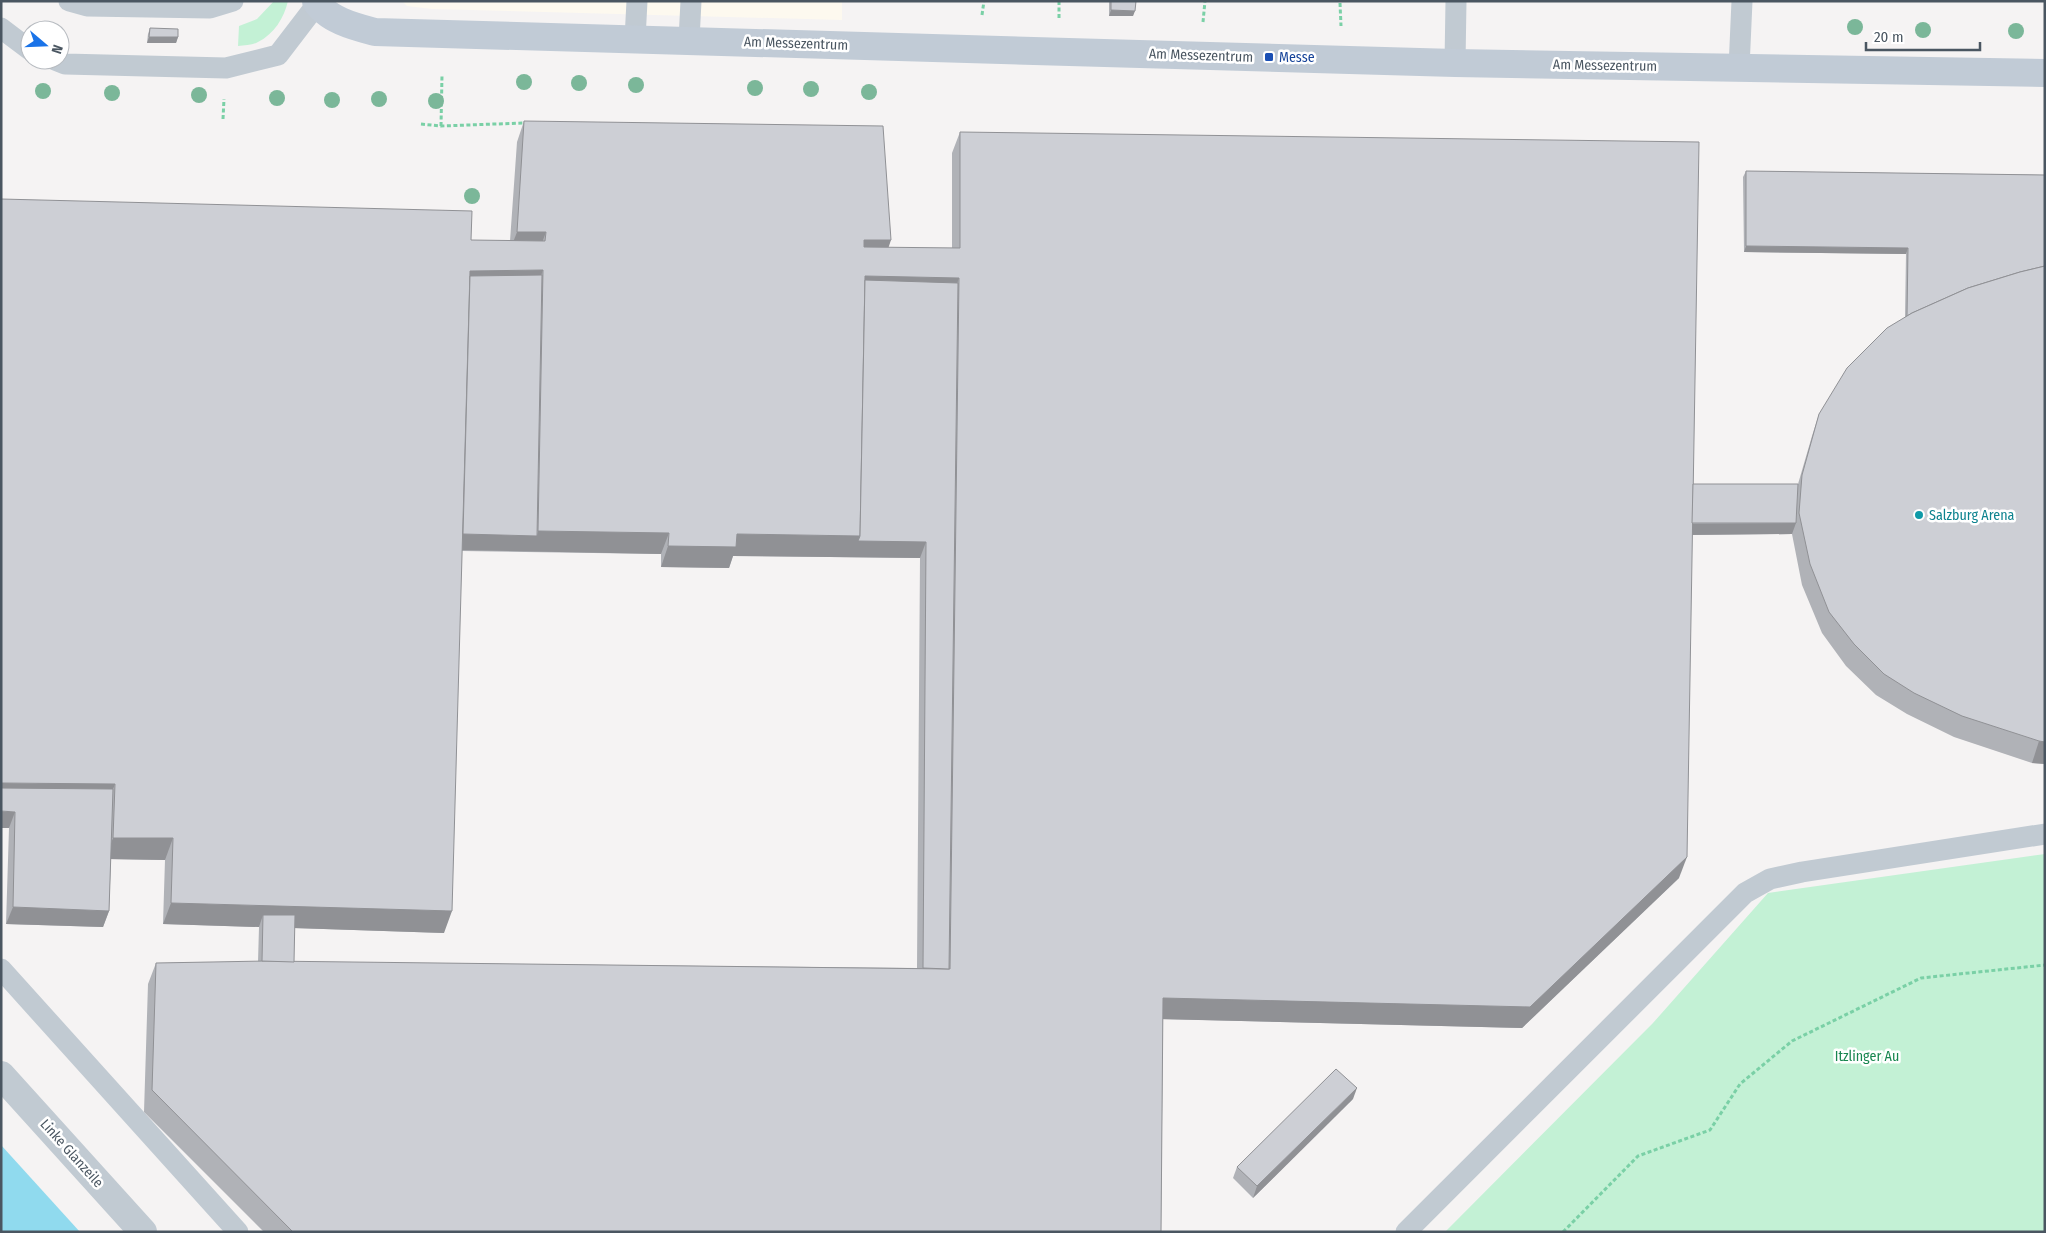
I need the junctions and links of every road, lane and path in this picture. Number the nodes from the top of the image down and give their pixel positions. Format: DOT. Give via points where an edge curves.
graph roads {
  1 [pos="69,1"];
  2 [pos="233,1"];
  3 [pos="637,1"];
  4 [pos="691,1"];
  5 [pos="1205,1"];
  6 [pos="1456,1"];
  7 [pos="1742,1"];
  8 [pos="323,2"];
  9 [pos="1340,4"];
  10 [pos="1203,27"];
  11 [pos="1,28"];
  12 [pos="1341,30"];
  13 [pos="635,39"];
  14 [pos="689,40"];
  15 [pos="20,42"];
  16 [pos="1455,63"];
  17 [pos="70,64"];
  18 [pos="1739,68"];
  19 [pos="2045,73"];
  20 [pos="442,75"];
  21 [pos="523,123"];
  22 [pos="421,124"];
  23 [pos="441,126"];
  24 [pos="2045,834"];
  25 [pos="2045,966"];
  26 [pos="1,969"];
  27 [pos="1,1075"];
  28 [pos="143,1232"];
  29 [pos="238,1232"];
  30 [pos="1406,1232"];
  31 [pos="1563,1232"];
  1 -- 2 [label="lane" via="87,6 210,8"];
  3 -- 13 [label="lane"];
  4 -- 14 [label="lane"];
  5 -- 10 [label="path"];
  6 -- 16 [label="lane"];
  7 -- 18 [label="lane"];
  8 -- 13 [label="street, Am Messezentrum" via="331,16 375,32"];
  8 -- 17 [label="lane" via="278,55 226,68"];
  9 -- 12 [label="path"];
  11 -- 15 [label="lane"];
  13 -- 14 [label="street, Am Messezentrum"];
  14 -- 16 [label="street, Am Messezentrum"];
  16 -- 18 [label="street, Am Messezentrum"];
  18 -- 19 [label="street, Am Messezentrum"];
  20 -- 23 [label="path"];
  21 -- 23 [label="path"];
  22 -- 23 [label="path"];
  24 -- 30 [label="lane" via="1794,874 1770,879 1745,893"];
  25 -- 31 [label="path" via="1920,978 1792,1041 1740,1084 1710,1130 1638,1156"];
  26 -- 29 [label="lane"];
  27 -- 28 [label="street, Linke Glanzeile"];
}
